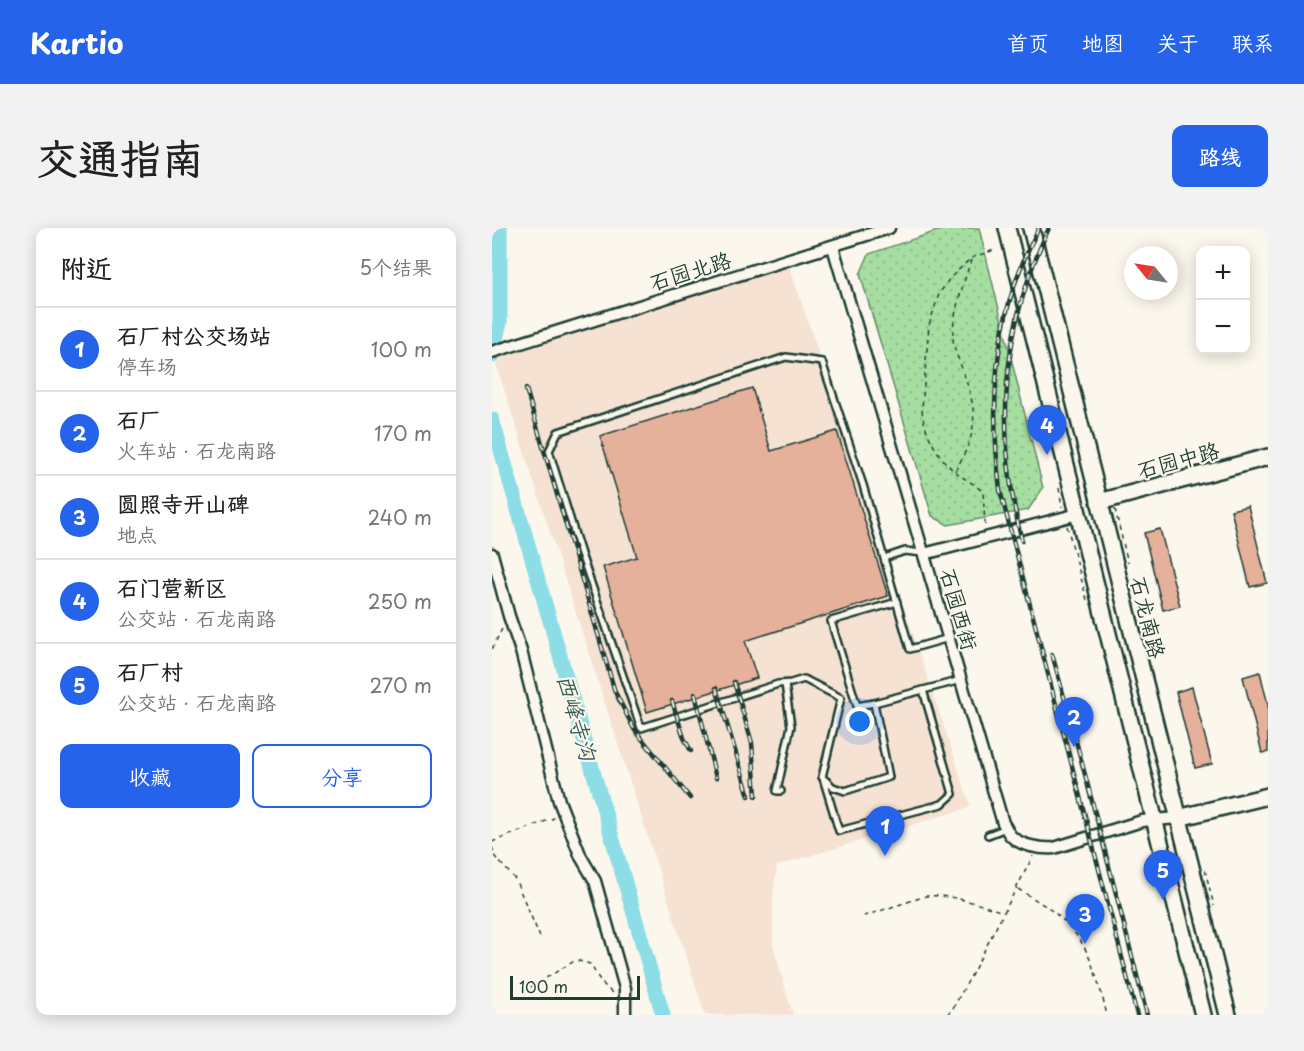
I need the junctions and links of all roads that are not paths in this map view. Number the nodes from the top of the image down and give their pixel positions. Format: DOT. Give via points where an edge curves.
graph roads {
  1 [pos="889,228"];
  2 [pos="1007,228"];
  3 [pos="1031,228"];
  4 [pos="833,247"];
  5 [pos="492,352"];
  6 [pos="1268,457"];
  7 [pos="1099,502"];
  8 [pos="1078,514"];
  9 [pos="492,554"];
  10 [pos="924,554"];
  11 [pos="884,558"];
  12 [pos="897,602"];
  13 [pos="949,638"];
  14 [pos="961,680"];
  15 [pos="785,684"];
  16 [pos="923,690"];
  17 [pos="874,703"];
  18 [pos="822,777"];
  19 [pos="781,791"];
  20 [pos="1268,796"];
  21 [pos="1178,818"];
  22 [pos="1155,820"];
  23 [pos="1007,828"];
  24 [pos="988,835"];
  25 [pos="626,1010"];
  26 [pos="1203,1015"];
  27 [pos="1228,1015"];
  1 -- 4 [label="street, 石园北路"];
  2 -- 8 [label="main road, 石龙南路"];
  3 -- 7 [label="main road, 石龙南路"];
  4 -- 5 [label="street, 石园北路"];
  4 -- 10 [label="street, 石园西街"];
  6 -- 7 [label="main road, 石园中路"];
  7 -- 21 [label="main road, 石龙南路"];
  8 -- 10 [label="street"];
  8 -- 22 [label="main road, 石龙南路"];
  9 -- 25 [label="street" via="563,814 595,881 625,988"];
  10 -- 11 [label="lane" via="905,551"];
  10 -- 13 [label="street, 石园西街"];
  11 -- 12 [label="lane"];
  11 -- 15 [label="lane" via="822,363 786,357 558,432 549,451 641,728"];
  12 -- 13 [label="lane" via="910,649"];
  12 -- 17 [label="lane" via="831,621 857,706"];
  13 -- 14 [label="street, 石园西街"];
  14 -- 16 [label="lane"];
  14 -- 23 [label="street, 石园西街"];
  15 -- 18 [label="lane" via="804,679 841,698"];
  15 -- 19 [label="lane" via="791,726 777,791"];
  16 -- 17 [label="lane"];
  16 -- 18 [label="lane" via="953,794 942,804 839,831"];
  17 -- 18 [label="lane" via="889,777 844,791"];
  20 -- 21 [label="main road"];
  21 -- 22 [label="street"];
  21 -- 27 [label="main road, 石龙南路"];
  22 -- 23 [label="street" via="1054,848 1021,842"];
  22 -- 26 [label="main road, 石龙南路"];
  23 -- 24 [label="lane"];
}
